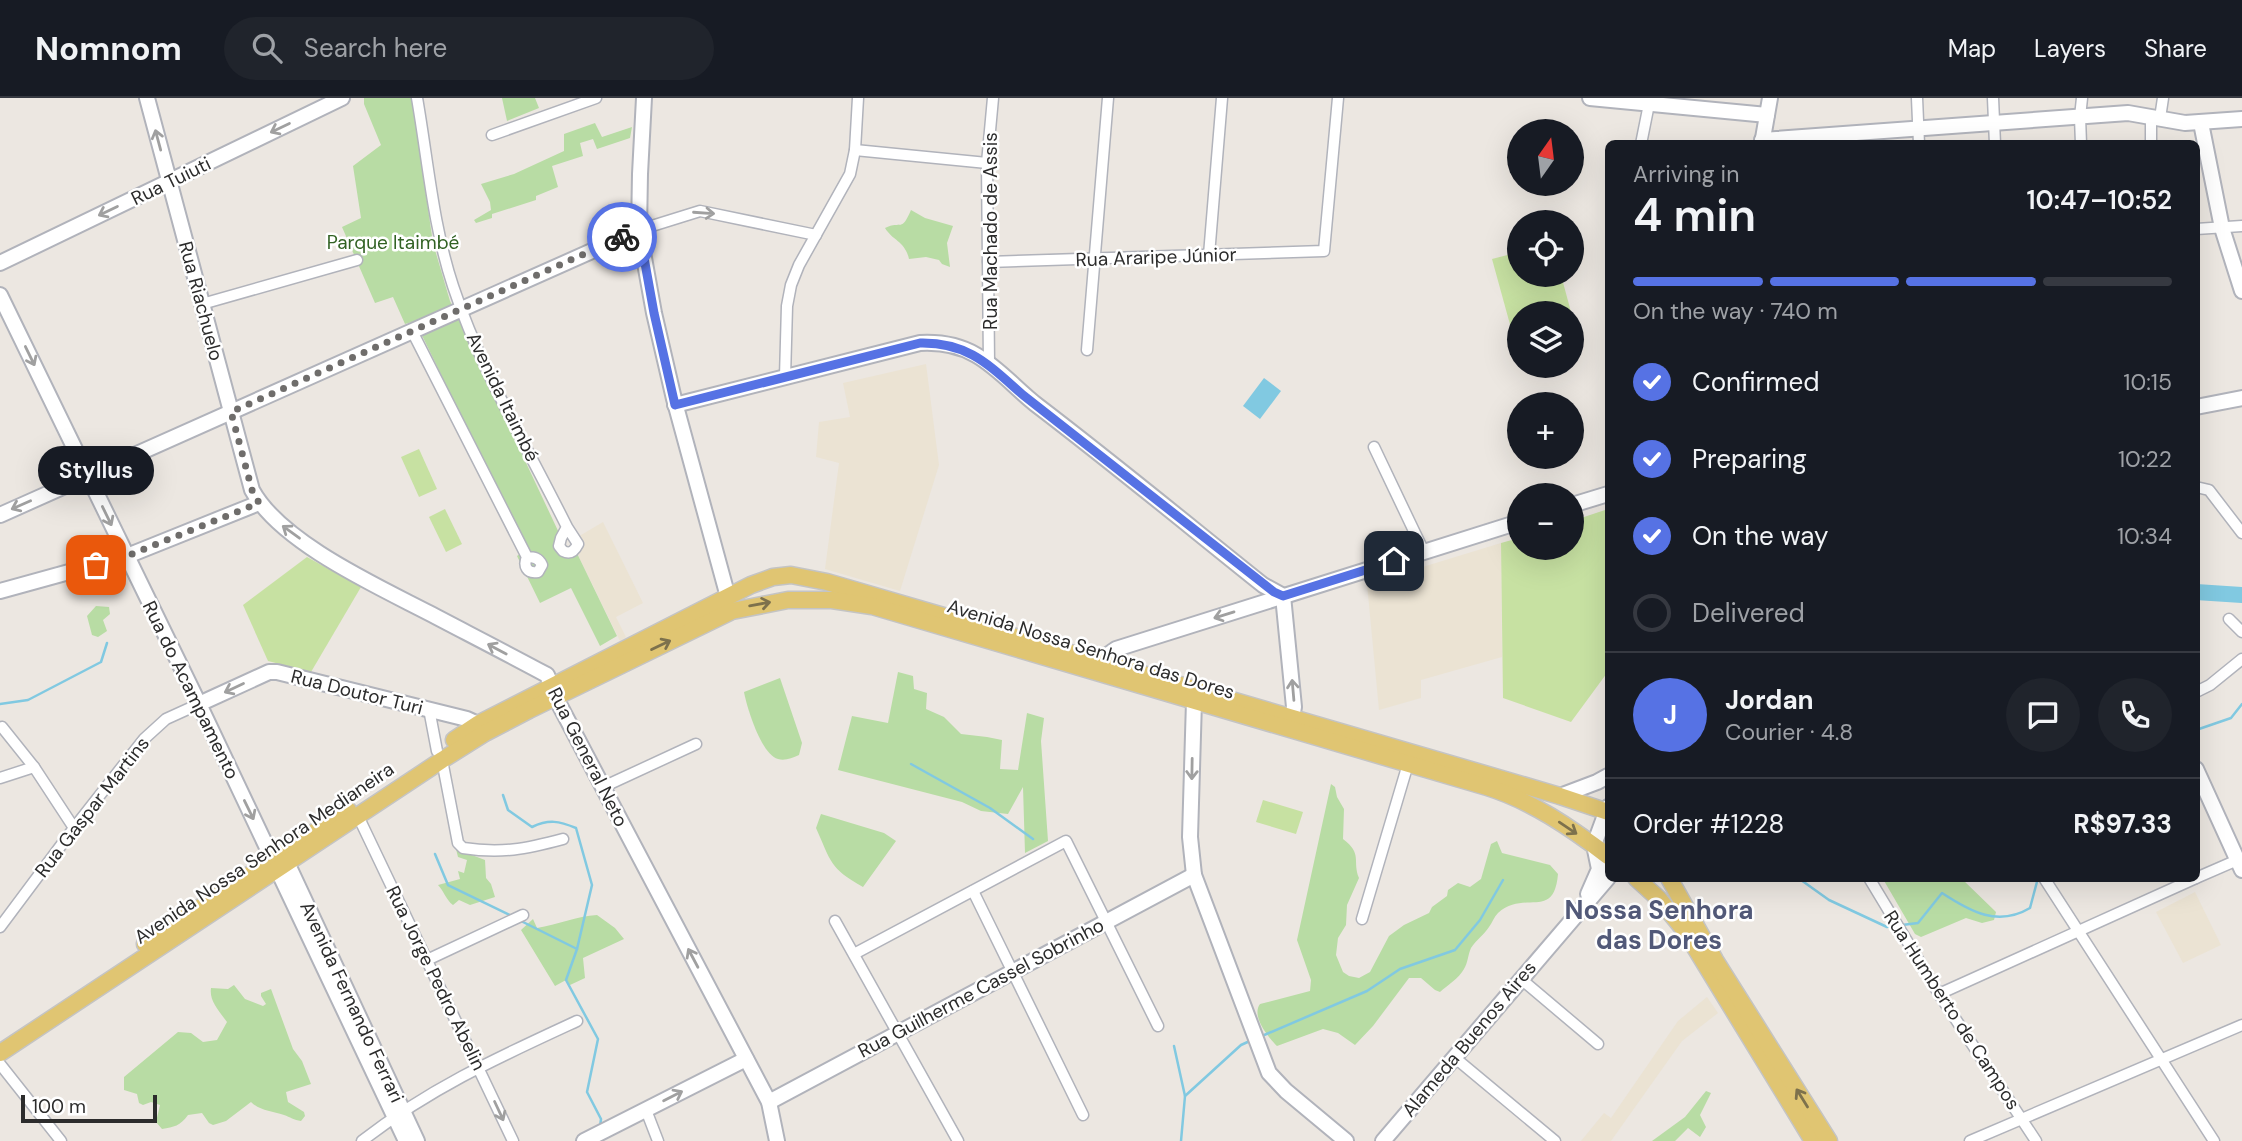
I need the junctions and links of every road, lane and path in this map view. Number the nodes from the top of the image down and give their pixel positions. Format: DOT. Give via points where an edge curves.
graph roads {
  1 [pos="147,98"];
  2 [pos="342,98"];
  3 [pos="417,98"];
  4 [pos="596,98"];
  5 [pos="645,98"];
  6 [pos="858,98"];
  7 [pos="993,98"];
  8 [pos="1108,98"];
  9 [pos="1222,98"];
  10 [pos="1338,98"];
  11 [pos="1590,98"];
  12 [pos="1770,98"];
  13 [pos="1917,98"];
  14 [pos="1993,98"];
  15 [pos="2082,98"];
  16 [pos="2163,98"];
  17 [pos="1650,100"];
  18 [pos="1768,115"];
  19 [pos="2080,117"];
  20 [pos="2155,117"];
  21 [pos="2242,119"];
  22 [pos="1993,123"];
  23 [pos="2201,123"];
  24 [pos="492,135"];
  25 [pos="1919,136"];
  26 [pos="1839,139"];
  27 [pos="1642,140"];
  28 [pos="1762,140"];
  29 [pos="1813,140"];
  30 [pos="1994,140"];
  31 [pos="2081,140"];
  32 [pos="2152,140"];
  33 [pos="855,150"];
  34 [pos="987,163"];
  35 [pos="169,181"];
  36 [pos="2242,226"];
  37 [pos="2222,228"];
  38 [pos="2200,229"];
  39 [pos="639,230"];
  40 [pos="816,234"];
  41 [pos="1209,255"];
  42 [pos="1095,259"];
  43 [pos="357,260"];
  44 [pos="988,262"];
  45 [pos="0,263"];
  46 [pos="2242,291"];
  47 [pos="0,295"];
  48 [pos="202,304"];
  49 [pos="461,309"];
  50 [pos="412,331"];
  51 [pos="1087,350"];
  52 [pos="989,364"];
  53 [pos="785,377"];
  54 [pos="2242,398"];
  55 [pos="675,405"];
  56 [pos="2200,406"];
  57 [pos="231,412"];
  58 [pos="1374,447"];
  59 [pos="88,475"];
  60 [pos="2200,488"];
  61 [pos="1605,495"];
  62 [pos="1584,501"];
  63 [pos="259,503"];
  64 [pos="0,515"];
  65 [pos="1507,526"];
  66 [pos="567,527"];
  67 [pos="2242,533"];
  68 [pos="1424,552"];
  69 [pos="127,556"];
  70 [pos="527,557"];
  71 [pos="791,575"];
  72 [pos="0,590"];
  73 [pos="1283,596"];
  74 [pos="728,597"];
  75 [pos="788,600"];
  76 [pos="2229,619"];
  77 [pos="2242,632"];
  78 [pos="2242,659"];
  79 [pos="1097,666"];
  80 [pos="2200,690"];
  81 [pos="554,691"];
  82 [pos="1194,701"];
  83 [pos="199,704"];
  84 [pos="429,709"];
  85 [pos="1291,723"];
  86 [pos="478,724"];
  87 [pos="2,727"];
  88 [pos="696,744"];
  89 [pos="440,755"];
  90 [pos="1408,764"];
  91 [pos="34,767"];
  92 [pos="0,778"];
  93 [pos="1605,778"];
  94 [pos="2200,778"];
  95 [pos="603,787"];
  96 [pos="1560,796"];
  97 [pos="1605,809"];
  98 [pos="358,816"];
  99 [pos="1605,818"];
  100 [pos="74,828"];
  101 [pos="563,839"];
  102 [pos="1594,845"];
  103 [pos="1605,854"];
  104 [pos="280,861"];
  105 [pos="2240,863"];
  106 [pos="1195,875"];
  107 [pos="2200,877"];
  108 [pos="1605,881"];
  109 [pos="1640,882"];
  110 [pos="1672,882"];
  111 [pos="1871,882"];
  112 [pos="2047,882"];
  113 [pos="2187,882"];
  114 [pos="973,891"];
  115 [pos="1583,905"];
  116 [pos="523,915"];
  117 [pos="1362,919"];
  118 [pos="835,922"];
  119 [pos="1106,922"];
  120 [pos="0,927"];
  121 [pos="2078,931"];
  122 [pos="853,954"];
  123 [pos="427,960"];
  124 [pos="1013,972"];
  125 [pos="1521,979"];
  126 [pos="1939,994"];
  127 [pos="577,1021"];
  128 [pos="2242,1025"];
  129 [pos="1158,1026"];
  130 [pos="897,1033"];
  131 [pos="0,1041"];
  132 [pos="1598,1044"];
  133 [pos="0,1053"];
  134 [pos="1454,1057"];
  135 [pos="746,1059"];
  136 [pos="2161,1060"];
  137 [pos="0,1064"];
  138 [pos="478,1067"];
  139 [pos="769,1102"];
  140 [pos="646,1110"];
  141 [pos="398,1113"];
  142 [pos="1083,1115"];
  143 [pos="2023,1120"];
  144 [pos="61,1141"];
  145 [pos="362,1141"];
  146 [pos="406,1141"];
  147 [pos="417,1141"];
  148 [pos="513,1141"];
  149 [pos="584,1141"];
  150 [pos="658,1141"];
  151 [pos="777,1141"];
  152 [pos="958,1141"];
  153 [pos="1346,1141"];
  154 [pos="1382,1141"];
  155 [pos="1555,1141"];
  156 [pos="1813,1141"];
  157 [pos="1829,1141"];
  158 [pos="1970,1141"];
  159 [pos="2036,1141"];
  160 [pos="2214,1141"];
  35 -- 1 [label="street, Rua Riachuelo, one-way"];
  2 -- 35 [label="street, Rua Tuiuti, one-way"];
  3 -- 49 [label="street, Avenida Itaimbé" via="440,239"];
  4 -- 24 [label="street"];
  5 -- 39 [label="street"];
  6 -- 33 [label="street"];
  7 -- 34 [label="street, Rua Machado de Assis"];
  8 -- 42 [label="street"];
  9 -- 41 [label="street"];
  10 -- 41 [label="street, Rua Araripe Júnior" via="1324,251"];
  11 -- 17 [label="street"];
  12 -- 18 [label="street"];
  13 -- 25 [label="street"];
  14 -- 22 [label="street"];
  15 -- 19 [label="street"];
  16 -- 20 [label="street"];
  17 -- 18 [label="street"];
  17 -- 27 [label="street"];
  18 -- 28 [label="street"];
  19 -- 20 [label="street" via="2128,113"];
  19 -- 22 [label="street"];
  19 -- 31 [label="street"];
  20 -- 23 [label="street"];
  20 -- 32 [label="street"];
  21 -- 23 [label="street"];
  22 -- 25 [label="street"];
  22 -- 30 [label="street"];
  23 -- 37 [label="street"];
  25 -- 26 [label="street"];
  26 -- 29 [label="street"];
  33 -- 34 [label="street"];
  33 -- 40 [label="street" via="850,174"];
  34 -- 44 [label="street, Rua Machado de Assis"];
  35 -- 45 [label="street, Rua Tuiuti, one-way"];
  35 -- 48 [label="street, Rua Riachuelo"];
  36 -- 37 [label="street"];
  37 -- 38 [label="street"];
  37 -- 46 [label="street"];
  39 -- 40 [label="street, one-way" via="700,211"];
  39 -- 49 [label="street"];
  39 -- 55 [label="street"];
  40 -- 53 [label="street" via="791,285"];
  41 -- 42 [label="street, Rua Araripe Júnior"];
  42 -- 44 [label="street, Rua Araripe Júnior"];
  42 -- 51 [label="street"];
  43 -- 48 [label="street"];
  44 -- 52 [label="street, Rua Machado de Assis"];
  47 -- 59 [label="street, Rua do Acampamento, one-way"];
  48 -- 57 [label="street, Rua Riachuelo"];
  49 -- 50 [label="street"];
  49 -- 66 [label="street, Avenida Itaimbé" via="491,379"];
  50 -- 57 [label="street"];
  50 -- 70 [label="street"];
  52 -- 53 [label="street" via="965,349 934,342"];
  52 -- 73 [label="street" via="1263,585"];
  53 -- 55 [label="street"];
  54 -- 56 [label="street"];
  55 -- 74 [label="street"];
  57 -- 59 [label="street"];
  57 -- 63 [label="street, Rua Riachuelo"];
  58 -- 68 [label="street"];
  59 -- 64 [label="street, one-way"];
  59 -- 69 [label="street, Rua do Acampamento, one-way"];
  60 -- 67 [label="street" via="2209,491"];
  61 -- 62 [label="street"];
  63 -- 69 [label="street"];
  81 -- 63 [label="street, Rua General Neto, one-way" via="547,675 357,576 278,522"];
  65 -- 68 [label="street"];
  68 -- 73 [label="street"];
  69 -- 72 [label="street"];
  69 -- 83 [label="street, Rua do Acampamento"];
  71 -- 74 [label="main road, Avenida Nossa Senhora das Dores" via="773,577"];
  71 -- 75 [label="main road"];
  71 -- 79 [label="main road, Avenida Nossa Senhora das Dores" via="884,597"];
  73 -- 79 [label="street, one-way" via="1116,649"];
  85 -- 73 [label="street, one-way" via="1294,708"];
  74 -- 81 [label="main road, Avenida Nossa Senhora das Dores"];
  75 -- 79 [label="main road, Avenida Nossa Senhora das Dores" via="872,606"];
  81 -- 75 [label="main road, Avenida Nossa Senhora das Dores, one-way" via="732,611"];
  76 -- 77 [label="street"];
  78 -- 80 [label="street"];
  79 -- 82 [label="main road, Avenida Nossa Senhora das Dores"];
  79 -- 85 [label="main road, Avenida Nossa Senhora das Dores"];
  81 -- 86 [label="main road, Avenida Nossa Senhora Medianeira"];
  81 -- 89 [label="main road, Avenida Nossa Senhora Medianeira"];
  81 -- 95 [label="street, Rua General Neto"];
  82 -- 85 [label="main road, Avenida Nossa Senhora das Dores"];
  82 -- 106 [label="street, one-way" via="1190,837"];
  84 -- 83 [label="street, Rua Doutor Turi, one-way" via="277,672"];
  83 -- 100 [label="street, Rua Gaspar Martins" via="166,719 144,739"];
  83 -- 104 [label="street, Rua do Acampamento, one-way"];
  84 -- 86 [label="street, Rua Doutor Turi"];
  84 -- 89 [label="street"];
  85 -- 90 [label="main road, Avenida Nossa Senhora das Dores"];
  85 -- 96 [label="main road, Avenida Nossa Senhora das Dores"];
  86 -- 89 [label="main road, Avenida Nossa Senhora Medianeira"];
  87 -- 91 [label="street"];
  88 -- 95 [label="street"];
  89 -- 98 [label="main road, Avenida Nossa Senhora Medianeira"];
  89 -- 101 [label="street" via="458,843 463,848 522,850"];
  89 -- 104 [label="main road, Avenida Nossa Senhora Medianeira"];
  90 -- 102 [label="main road, Avenida Nossa Senhora das Dores, one-way" via="1504,793 1541,810"];
  90 -- 117 [label="street"];
  91 -- 92 [label="street"];
  91 -- 100 [label="street"];
  93 -- 96 [label="street"];
  94 -- 105 [label="street"];
  135 -- 95 [label="street, Rua General Neto, one-way"];
  96 -- 97 [label="main road, Avenida Nossa Senhora das Dores"];
  98 -- 104 [label="main road, Avenida Nossa Senhora Medianeira"];
  98 -- 123 [label="street, Rua Jorge Pedro Abelin"];
  99 -- 102 [label="street"];
  100 -- 120 [label="street, Rua Gaspar Martins"];
  102 -- 103 [label="main road, Avenida Nossa Senhora das Dores"];
  102 -- 115 [label="street, Alameda Buenos Aires" via="1600,869"];
  104 -- 131 [label="main road, Avenida Nossa Senhora Medianeira"];
  104 -- 133 [label="main road, Avenida Nossa Senhora Medianeira"];
  104 -- 141 [label="street, Avenida Fernando Ferrari"];
  105 -- 107 [label="street"];
  106 -- 119 [label="street, Rua Guilherme Cassel Sobrinho"];
  106 -- 153 [label="street" via="1269,1073"];
  108 -- 115 [label="street, Alameda Buenos Aires"];
  109 -- 156 [label="main road" via="1685,931"];
  157 -- 110 [label="main road, one-way" via="1715,960"];
  111 -- 126 [label="street, Rua Humberto de Campos"];
  112 -- 121 [label="street"];
  113 -- 121 [label="street"];
  114 -- 119 [label="street" via="1066,841"];
  114 -- 122 [label="street"];
  114 -- 124 [label="street"];
  115 -- 125 [label="street, Alameda Buenos Aires"];
  116 -- 123 [label="street"];
  118 -- 122 [label="street"];
  119 -- 124 [label="street, Rua Guilherme Cassel Sobrinho"];
  119 -- 129 [label="street"];
  121 -- 126 [label="street"];
  121 -- 136 [label="street"];
  122 -- 130 [label="street"];
  123 -- 138 [label="street, Rua Jorge Pedro Abelin"];
  124 -- 130 [label="street, Rua Guilherme Cassel Sobrinho"];
  124 -- 142 [label="street"];
  125 -- 132 [label="street"];
  125 -- 134 [label="street, Alameda Buenos Aires"];
  126 -- 143 [label="street, Rua Humberto de Campos"];
  127 -- 138 [label="street"];
  128 -- 136 [label="street"];
  130 -- 139 [label="street, Rua Guilherme Cassel Sobrinho"];
  130 -- 152 [label="street"];
  134 -- 154 [label="street, Alameda Buenos Aires"];
  134 -- 155 [label="street"];
  135 -- 139 [label="street, Rua General Neto"];
  140 -- 135 [label="street, one-way"];
  136 -- 143 [label="street"];
  136 -- 160 [label="street"];
  137 -- 144 [label="street"];
  138 -- 141 [label="street"];
  138 -- 148 [label="street, Rua Jorge Pedro Abelin, one-way"];
  139 -- 151 [label="street, Rua General Neto"];
  140 -- 149 [label="street"];
  140 -- 150 [label="street"];
  141 -- 145 [label="street"];
  141 -- 146 [label="street, Avenida Fernando Ferrari"];
  141 -- 147 [label="street, Avenida Fernando Ferrari"];
  143 -- 158 [label="street"];
  143 -- 159 [label="street, Rua Humberto de Campos"];
}
